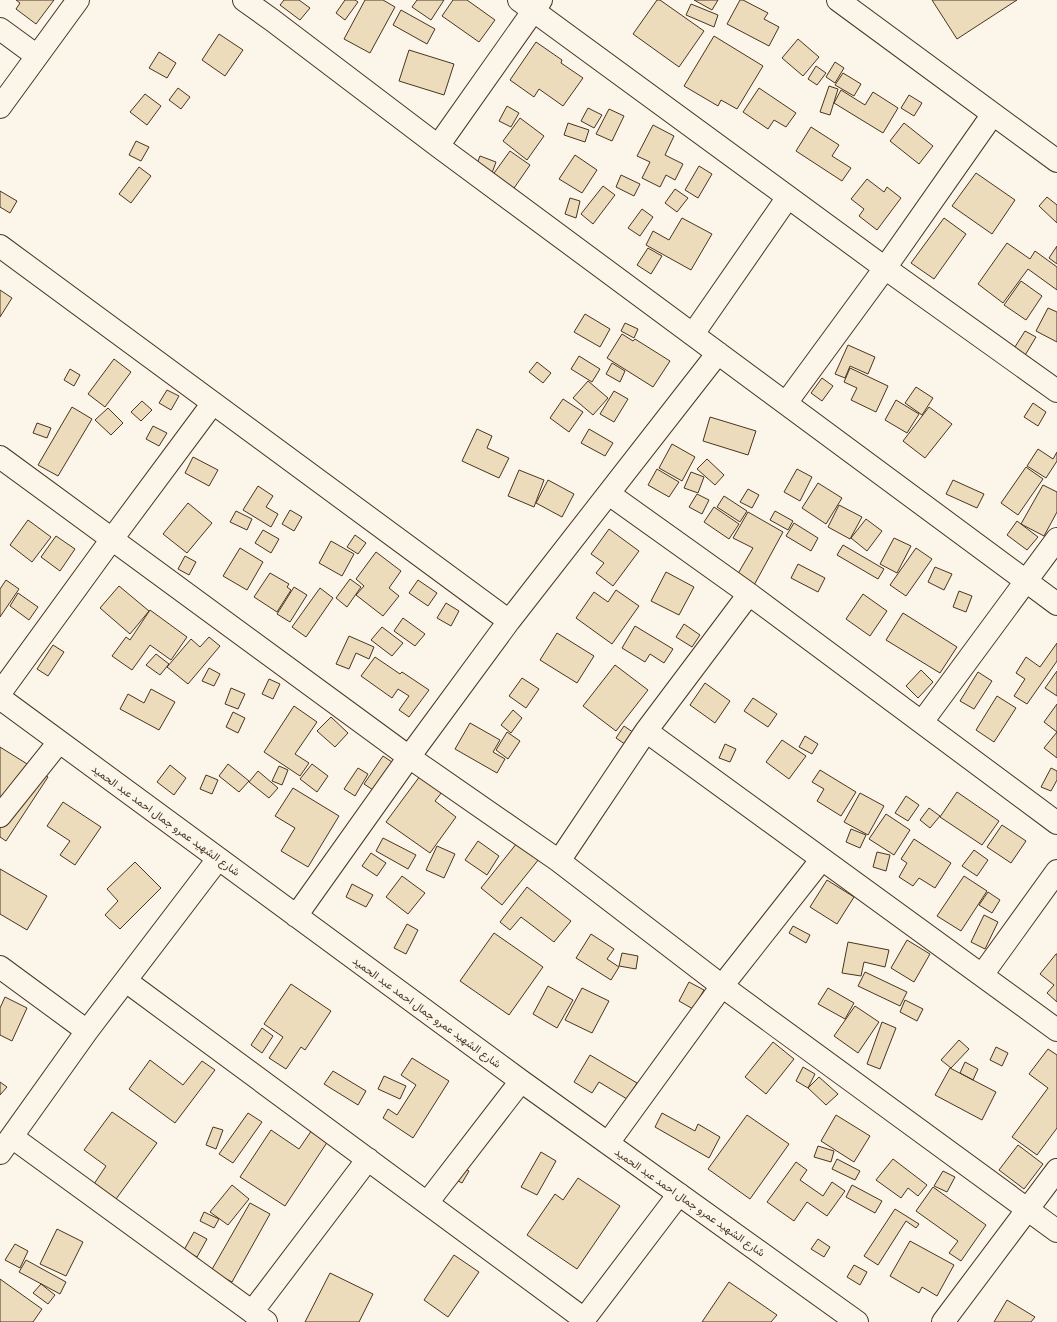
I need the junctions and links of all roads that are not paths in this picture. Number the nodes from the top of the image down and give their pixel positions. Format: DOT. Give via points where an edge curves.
graph roads {
  1 [pos="78,0"];
  2 [pos="244,0"];
  3 [pos="838,0"];
  4 [pos="531,4"];
  5 [pos="0,29"];
  6 [pos="37,56"];
  7 [pos="0,107"];
  8 [pos="993,114"];
  9 [pos="438,146"];
  10 [pos="1057,161"];
  11 [pos="788,197"];
  12 [pos="0,246"];
  13 [pos="885,268"];
  14 [pos="693,334"];
  15 [pos="718,353"];
  16 [pos="1057,391"];
  17 [pos="213,403"];
  18 [pos="786,403"];
  19 [pos="0,457"];
  20 [pos="609,494"];
  21 [pos="112,538"];
  22 [pos="1057,539"];
  23 [pos="1026,581"];
  24 [pos="750,594"];
  25 [pos="1057,604"];
  26 [pos="509,621"];
  27 [pos="0,693"];
  28 [pos="0,698"];
  29 [pos="922,722"];
  30 [pos="646,731"];
  31 [pos="60,742"];
  32 [pos="409,757"];
  33 [pos="0,816"];
  34 [pos="1057,823"];
  35 [pos="218,859"];
  36 [pos="822,859"];
  37 [pos="559,861"];
  38 [pos="1057,871"];
  39 [pos="296,916"];
  40 [pos="0,967"];
  41 [pos="982,975"];
  42 [pos="126,981"];
  43 [pos="722,986"];
  44 [pos="1057,1030"];
  45 [pos="87,1031"];
  46 [pos="521,1081"];
  47 [pos="608,1143"];
  48 [pos="6,1145"];
  49 [pos="368,1159"];
  50 [pos="1057,1170"];
  51 [pos="679,1194"];
  52 [pos="427,1203"];
  53 [pos="1028,1210"];
  54 [pos="1057,1231"];
  55 [pos="259,1317"];
  56 [pos="583,1321"];
  57 [pos="857,1322"];
  58 [pos="943,1322"];
  1 -- 6 [label="street"];
  2 -- 9 [label="street"];
  3 -- 8 [label="street"];
  4 -- 9 [label="street"];
  4 -- 11 [label="street"];
  5 -- 6 [label="street"];
  6 -- 7 [label="street"];
  8 -- 10 [label="street"];
  8 -- 13 [label="street"];
  9 -- 14 [label="street"];
  11 -- 13 [label="street"];
  11 -- 14 [label="street"];
  12 -- 17 [label="street"];
  13 -- 16 [label="street"];
  13 -- 18 [label="street"];
  14 -- 15 [label="street"];
  15 -- 18 [label="street"];
  15 -- 20 [label="street"];
  17 -- 21 [label="street"];
  17 -- 26 [label="street"];
  18 -- 23 [label="street"];
  19 -- 21 [label="street"];
  20 -- 24 [label="street"];
  20 -- 26 [label="street"];
  21 -- 27 [label="street"];
  21 -- 32 [label="street"];
  22 -- 23 [label="street"];
  23 -- 25 [label="street"];
  23 -- 29 [label="street"];
  24 -- 29 [label="street"];
  24 -- 30 [label="street"];
  26 -- 32 [label="street"];
  28 -- 31 [label="street, شارع الشهيد عمرو جمال احمد عبد الحميد"];
  29 -- 34 [label="street"];
  30 -- 36 [label="street"];
  30 -- 37 [label="street"];
  31 -- 33 [label="street"];
  31 -- 35 [label="street, شارع الشهيد عمرو جمال احمد عبد الحميد"];
  32 -- 37 [label="street"];
  32 -- 39 [label="street"];
  35 -- 39 [label="street, شارع الشهيد عمرو جمال احمد عبد الحميد"];
  35 -- 42 [label="street"];
  36 -- 41 [label="street"];
  36 -- 43 [label="street"];
  37 -- 43 [label="street"];
  38 -- 41 [label="street"];
  39 -- 46 [label="street, شارع الشهيد عمرو جمال احمد عبد الحميد"];
  40 -- 45 [label="street"];
  41 -- 44 [label="street"];
  42 -- 45 [label="street"];
  42 -- 49 [label="street"];
  43 -- 47 [label="street"];
  43 -- 53 [label="street"];
  45 -- 48 [label="street"];
  46 -- 47 [label="street, شارع الشهيد عمرو جمال احمد عبد الحميد"];
  46 -- 52 [label="street"];
  47 -- 51 [label="street, شارع الشهيد عمرو جمال احمد عبد الحميد"];
  48 -- 55 [label="street"];
  49 -- 52 [label="street"];
  49 -- 55 [label="street"];
  50 -- 53 [label="street"];
  51 -- 56 [label="street"];
  51 -- 57 [label="street, شارع الشهيد عمرو جمال احمد عبد الحميد"];
  52 -- 56 [label="street"];
  53 -- 54 [label="street"];
  53 -- 58 [label="street"];
}
